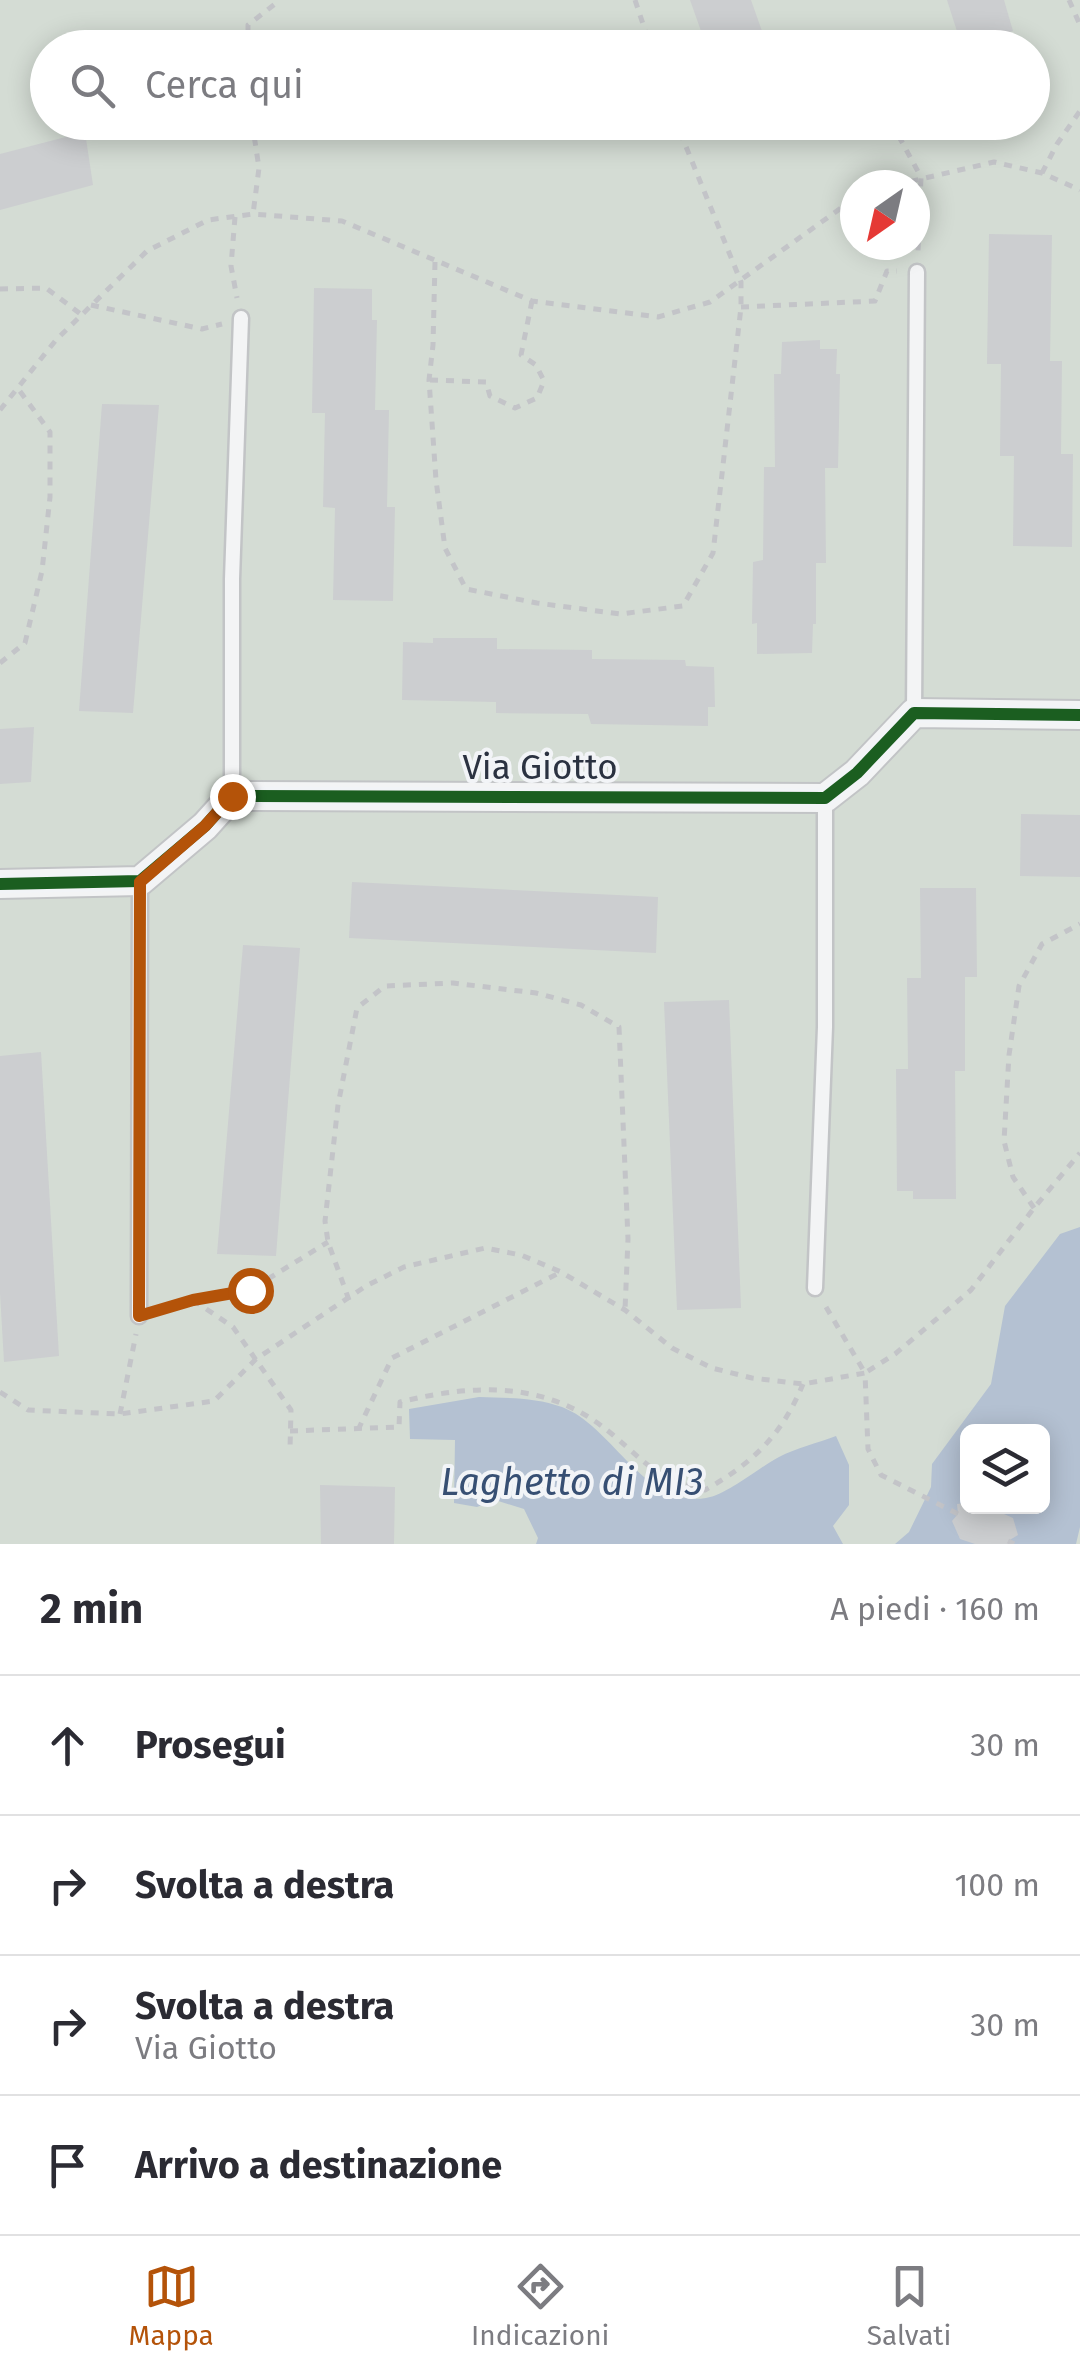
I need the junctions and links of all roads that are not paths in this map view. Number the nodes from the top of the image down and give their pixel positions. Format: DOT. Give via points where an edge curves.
graph roads {
  1 [pos="917,272"];
  2 [pos="241,318"];
  3 [pos="914,713"];
  4 [pos="1080,715"];
  5 [pos="232,796"];
  6 [pos="825,798"];
  7 [pos="140,882"];
  8 [pos="0,884"];
  9 [pos="815,1288"];
  10 [pos="139,1316"];
  1 -- 3 [label="lane"];
  2 -- 5 [label="lane"];
  3 -- 4 [label="street"];
  3 -- 6 [label="street"];
  5 -- 6 [label="street, Via Giotto"];
  5 -- 7 [label="street"];
  6 -- 9 [label="lane"];
  7 -- 8 [label="street"];
  7 -- 10 [label="lane"];
}
